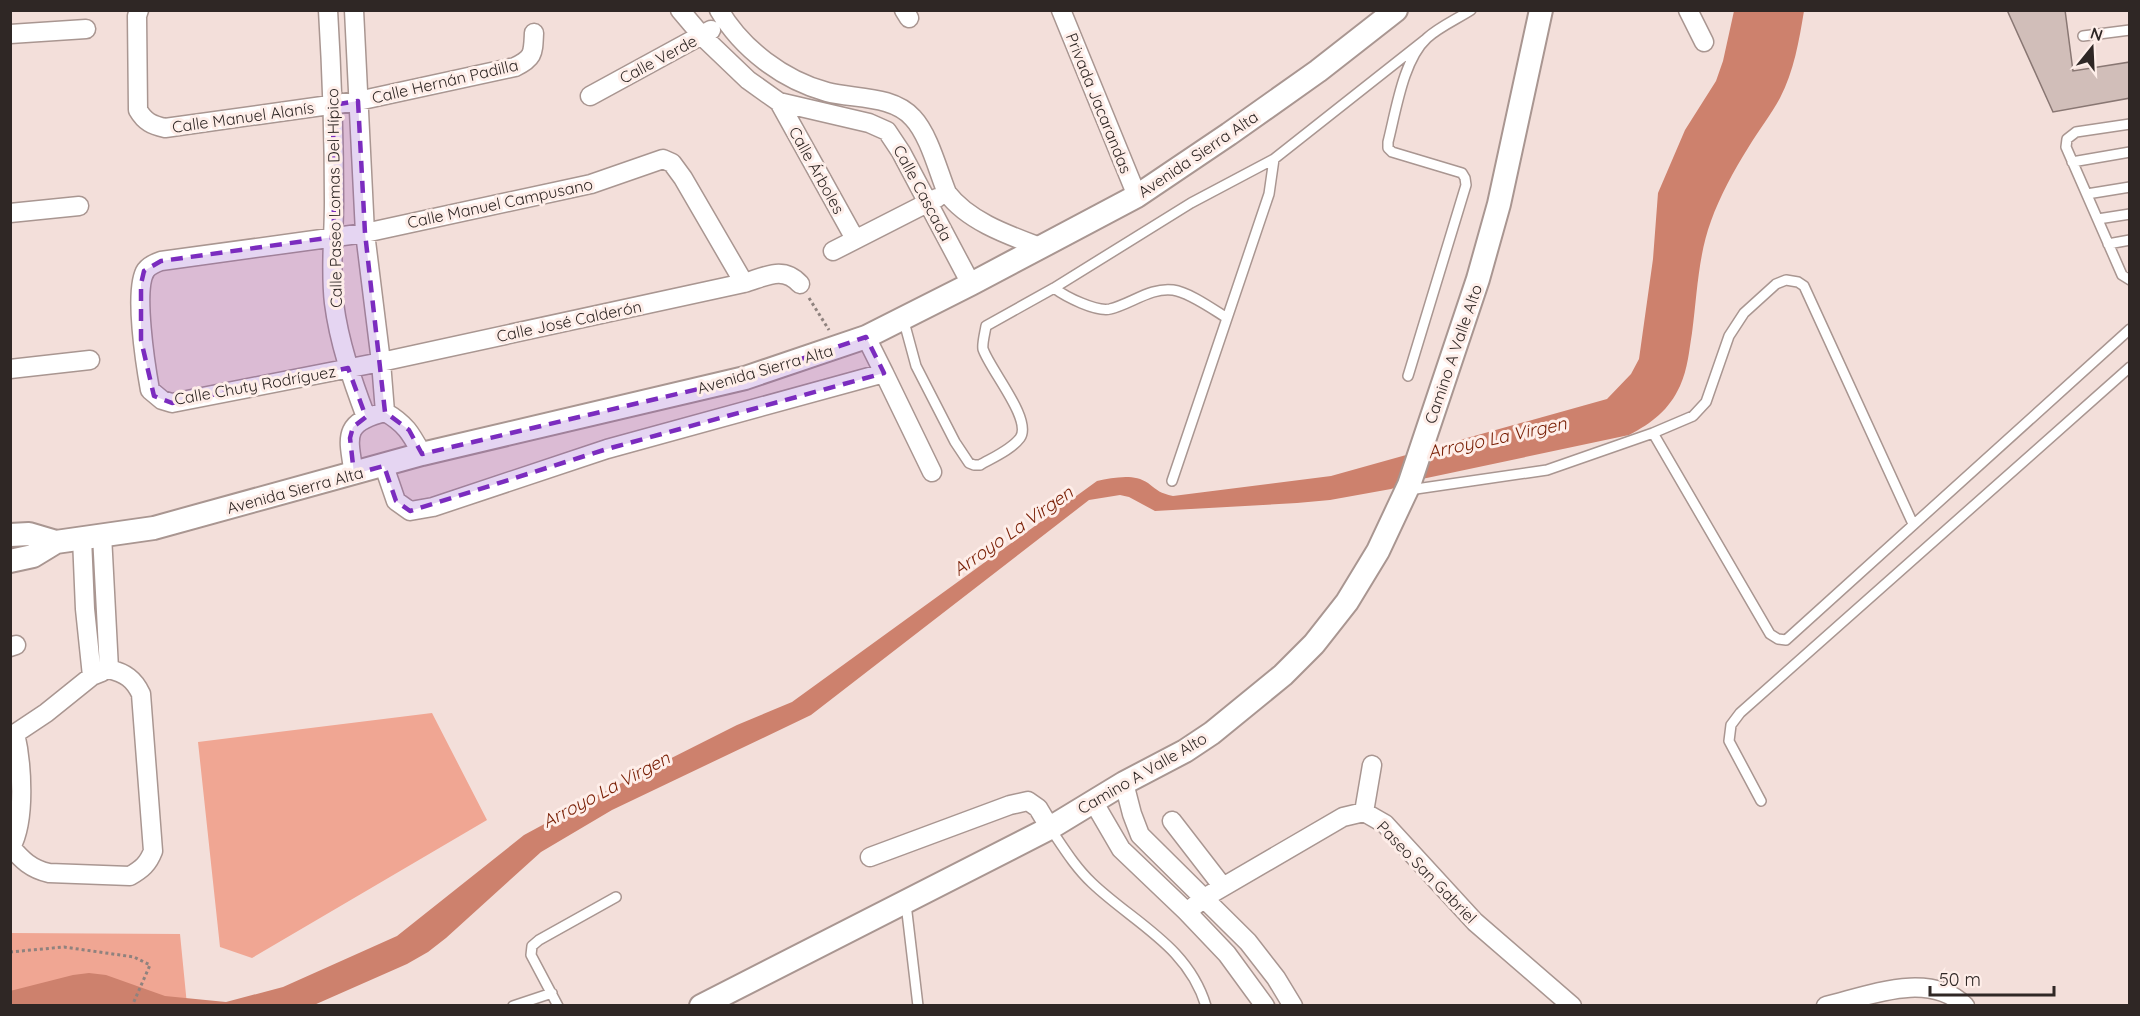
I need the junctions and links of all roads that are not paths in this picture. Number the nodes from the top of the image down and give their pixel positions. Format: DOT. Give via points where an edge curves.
graph roads {
  1 [pos="139,10"];
  2 [pos="328,10"];
  3 [pos="354,10"];
  4 [pos="680,10"];
  5 [pos="1061,10"];
  6 [pos="1396,10"];
  7 [pos="1471,10"];
  8 [pos="1541,10"];
  9 [pos="1688,10"];
  10 [pos="722,16"];
  11 [pos="87,29"];
  12 [pos="2130,30"];
  13 [pos="534,33"];
  14 [pos="10,34"];
  15 [pos="702,36"];
  16 [pos="2083,36"];
  17 [pos="1426,39"];
  18 [pos="1704,42"];
  19 [pos="590,96"];
  20 [pos="358,100"];
  21 [pos="874,100"];
  22 [pos="779,102"];
  23 [pos="333,105"];
  24 [pos="869,123"];
  25 [pos="2130,124"];
  26 [pos="2130,152"];
  27 [pos="1274,159"];
  28 [pos="2072,162"];
  29 [pos="2130,187"];
  30 [pos="947,193"];
  31 [pos="2087,195"];
  32 [pos="1137,196"];
  33 [pos="928,203"];
  34 [pos="78,206"];
  35 [pos="10,213"];
  36 [pos="2130,214"];
  37 [pos="2098,219"];
  38 [pos="365,233"];
  39 [pos="334,237"];
  40 [pos="855,239"];
  41 [pos="2130,240"];
  42 [pos="2108,244"];
  43 [pos="1040,247"];
  44 [pos="833,251"];
  45 [pos="795,279"];
  46 [pos="2130,280"];
  47 [pos="744,283"];
  48 [pos="971,284"];
  49 [pos="1054,288"];
  50 [pos="903,318"];
  51 [pos="1227,318"];
  52 [pos="2130,329"];
  53 [pos="866,337"];
  54 [pos="90,360"];
  55 [pos="381,362"];
  56 [pos="2130,367"];
  57 [pos="348,368"];
  58 [pos="10,369"];
  59 [pos="884,373"];
  60 [pos="1408,376"];
  61 [pos="162,400"];
  62 [pos="385,412"];
  63 [pos="366,417"];
  64 [pos="1653,433"];
  65 [pos="422,454"];
  66 [pos="384,466"];
  67 [pos="932,472"];
  68 [pos="354,474"];
  69 [pos="1172,481"];
  70 [pos="1408,488"];
  71 [pos="1913,524"];
  72 [pos="10,535"];
  73 [pos="92,537"];
  74 [pos="56,542"];
  75 [pos="10,561"];
  76 [pos="109,669"];
  77 [pos="92,676"];
  78 [pos="13,735"];
  79 [pos="1371,765"];
  80 [pos="1124,783"];
  81 [pos="1094,801"];
  82 [pos="1761,801"];
  83 [pos="1364,812"];
  84 [pos="1172,821"];
  85 [pos="1050,828"];
  86 [pos="1140,835"];
  87 [pos="11,846"];
  88 [pos="1121,849"];
  89 [pos="870,857"];
  90 [pos="1222,887"];
  91 [pos="616,897"];
  92 [pos="1204,898"];
  93 [pos="906,902"];
  94 [pos="1187,912"];
  95 [pos="552,993"];
  96 [pos="714,1002"];
  97 [pos="513,1005"];
  98 [pos="558,1005"];
  99 [pos="918,1005"];
  100 [pos="1206,1005"];
  101 [pos="1265,1005"];
  102 [pos="1293,1005"];
  103 [pos="1572,1005"];
  104 [pos="1826,1005"];
  105 [pos="1965,1005"];
  1 -- 23 [label="street, Calle Manuel Alanís" via="138,110 152,124 165,128"];
  2 -- 23 [label="street, Calle Paseo Lomas Del Hípico"];
  3 -- 20 [label="street, Calle Paseo Lomas Del Hípico"];
  4 -- 15 [label="street, Calle Cascada"];
  5 -- 32 [label="street, Privada Jacarandas"];
  6 -- 32 [label="street, Avenida Sierra Alta" via="1318,71"];
  7 -- 17 [label="lane"];
  8 -- 70 [label="street, Camino A Valle Alto" via="1499,204"];
  9 -- 18 [label="street"];
  10 -- 15 [label="street, Calle Verde"];
  10 -- 21 [label="street, Calle Cascada" via="764,60 797,80 827,92"];
  11 -- 14 [label="street"];
  12 -- 16 [label="lane"];
  13 -- 20 [label="street, Calle Hernán Padilla" via="531,56 515,67"];
  15 -- 19 [label="street, Calle Verde"];
  15 -- 22 [label="street, Calle Cascada" via="748,80"];
  17 -- 27 [label="lane"];
  17 -- 60 [label="lane" via="1404,77 1388,148 1462,173 1466,186"];
  20 -- 23 [label="street, Calle Hernán Padilla"];
  20 -- 38 [label="street, Calle Paseo Lomas Del Hípico"];
  21 -- 24 [label="street"];
  21 -- 30 [label="street, Calle Cascada" via="904,110 920,126"];
  22 -- 24 [label="street, Calle Cascada"];
  22 -- 40 [label="street, Calle Árboles"];
  23 -- 39 [label="street, Calle Paseo Lomas Del Hípico"];
  24 -- 33 [label="street, Calle Cascada" via="887,131 895,140"];
  25 -- 28 [label="lane" via="2076,132 2067,139"];
  26 -- 28 [label="lane"];
  27 -- 49 [label="lane" via="1191,203"];
  27 -- 51 [label="lane" via="1269,194"];
  28 -- 31 [label="lane"];
  29 -- 31 [label="lane"];
  30 -- 33 [label="street"];
  30 -- 43 [label="street, Calle Cascada" via="978,219"];
  31 -- 37 [label="lane"];
  32 -- 43 [label="street, Avenida Sierra Alta"];
  33 -- 40 [label="street"];
  33 -- 48 [label="street, Calle Cascada"];
  34 -- 35 [label="street"];
  36 -- 37 [label="lane"];
  37 -- 42 [label="lane"];
  38 -- 39 [label="street, Calle Manuel Campusano"];
  38 -- 47 [label="street, Calle Manuel Campusano" via="591,184 663,159 672,163 683,178"];
  38 -- 55 [label="street, Calle Paseo Lomas Del Hípico"];
  39 -- 57 [label="street, Calle Paseo Lomas Del Hípico" via="334,304"];
  39 -- 61 [label="street, Calle Manuel Campusano" via="152,264 144,272 141,284 141,340 150,390"];
  40 -- 44 [label="street"];
  41 -- 42 [label="lane"];
  42 -- 46 [label="lane" via="2122,275"];
  43 -- 48 [label="street, Avenida Sierra Alta"];
  45 -- 47 [label="street, Calle José Calderón" via="776,273"];
  47 -- 55 [label="street, Calle José Calderón"];
  48 -- 50 [label="street, Avenida Sierra Alta"];
  49 -- 50 [label="lane" via="986,326 983,348 1023,431 1014,443 980,465 969,463 955,442 916,366"];
  49 -- 51 [label="lane" via="1072,301 1108,310 1149,293 1173,290"];
  50 -- 53 [label="street, Avenida Sierra Alta"];
  51 -- 69 [label="lane"];
  52 -- 71 [label="lane"];
  53 -- 59 [label="street"];
  53 -- 65 [label="street, Avenida Sierra Alta" via="745,378"];
  54 -- 58 [label="street"];
  55 -- 57 [label="street, Calle José Calderón"];
  55 -- 62 [label="street, Calle Paseo Lomas Del Hípico"];
  56 -- 82 [label="lane" via="1740,713 1731,725 1729,741"];
  57 -- 61 [label="street, Calle Chuty Rodríguez" via="172,403"];
  57 -- 63 [label="street, Calle Paseo Lomas Del Hípico"];
  59 -- 66 [label="street" via="607,449 433,507 410,511 396,501"];
  59 -- 67 [label="street"];
  62 -- 63 [label="street"];
  62 -- 65 [label="street" via="402,422"];
  63 -- 68 [label="street" via="353,427 350,438"];
  64 -- 70 [label="lane" via="1547,470"];
  64 -- 71 [label="lane" via="1770,634 1778,639 1786,640"];
  64 -- 71 [label="lane" via="1693,416 1706,402 1729,336 1744,313 1776,284 1786,280 1798,282 1804,286"];
  65 -- 66 [label="street, Avenida Sierra Alta"];
  66 -- 68 [label="street, Avenida Sierra Alta"];
  68 -- 73 [label="street, Avenida Sierra Alta" via="154,528"];
  70 -- 80 [label="street, Camino A Valle Alto" via="1378,551 1347,602 1314,644 1212,733"];
  72 -- 74 [label="street, Avenida Sierra Alta" via="29,534"];
  73 -- 74 [label="street, Avenida Sierra Alta"];
  73 -- 76 [label="street"];
  73 -- 77 [label="street" via="85,609"];
  74 -- 75 [label="street, Avenida Sierra Alta" via="33,556"];
  76 -- 77 [label="street"];
  76 -- 87 [label="street" via="129,677 141,694 153,850 149,863 130,876 49,873 25,863"];
  77 -- 78 [label="street"];
  78 -- 87 [label="street" via="21,759 20,815"];
  79 -- 83 [label="street"];
  80 -- 81 [label="street, Camino A Valle Alto"];
  80 -- 86 [label="street"];
  81 -- 85 [label="street, Camino A Valle Alto"];
  81 -- 88 [label="street"];
  83 -- 90 [label="street, Paseo San Gabriel" via="1343,817"];
  83 -- 103 [label="street, Paseo San Gabriel" via="1385,824 1475,922"];
  84 -- 90 [label="street"];
  85 -- 89 [label="street" via="1038,808 1028,801"];
  85 -- 93 [label="street, Camino A Valle Alto"];
  85 -- 100 [label="lane" via="1091,882 1174,950 1202,991"];
  86 -- 88 [label="street"];
  86 -- 92 [label="street"];
  88 -- 94 [label="street"];
  90 -- 92 [label="street, Paseo San Gabriel"];
  91 -- 95 [label="lane" via="532,946 531,955"];
  92 -- 94 [label="street, Paseo San Gabriel"];
  92 -- 102 [label="street" via="1248,942"];
  93 -- 96 [label="street, Camino A Valle Alto"];
  93 -- 99 [label="lane"];
  94 -- 101 [label="street" via="1227,954"];
  95 -- 97 [label="lane"];
  95 -- 98 [label="lane"];
  104 -- 105 [label="street" via="1901,988 1920,988 1956,996"];
}
